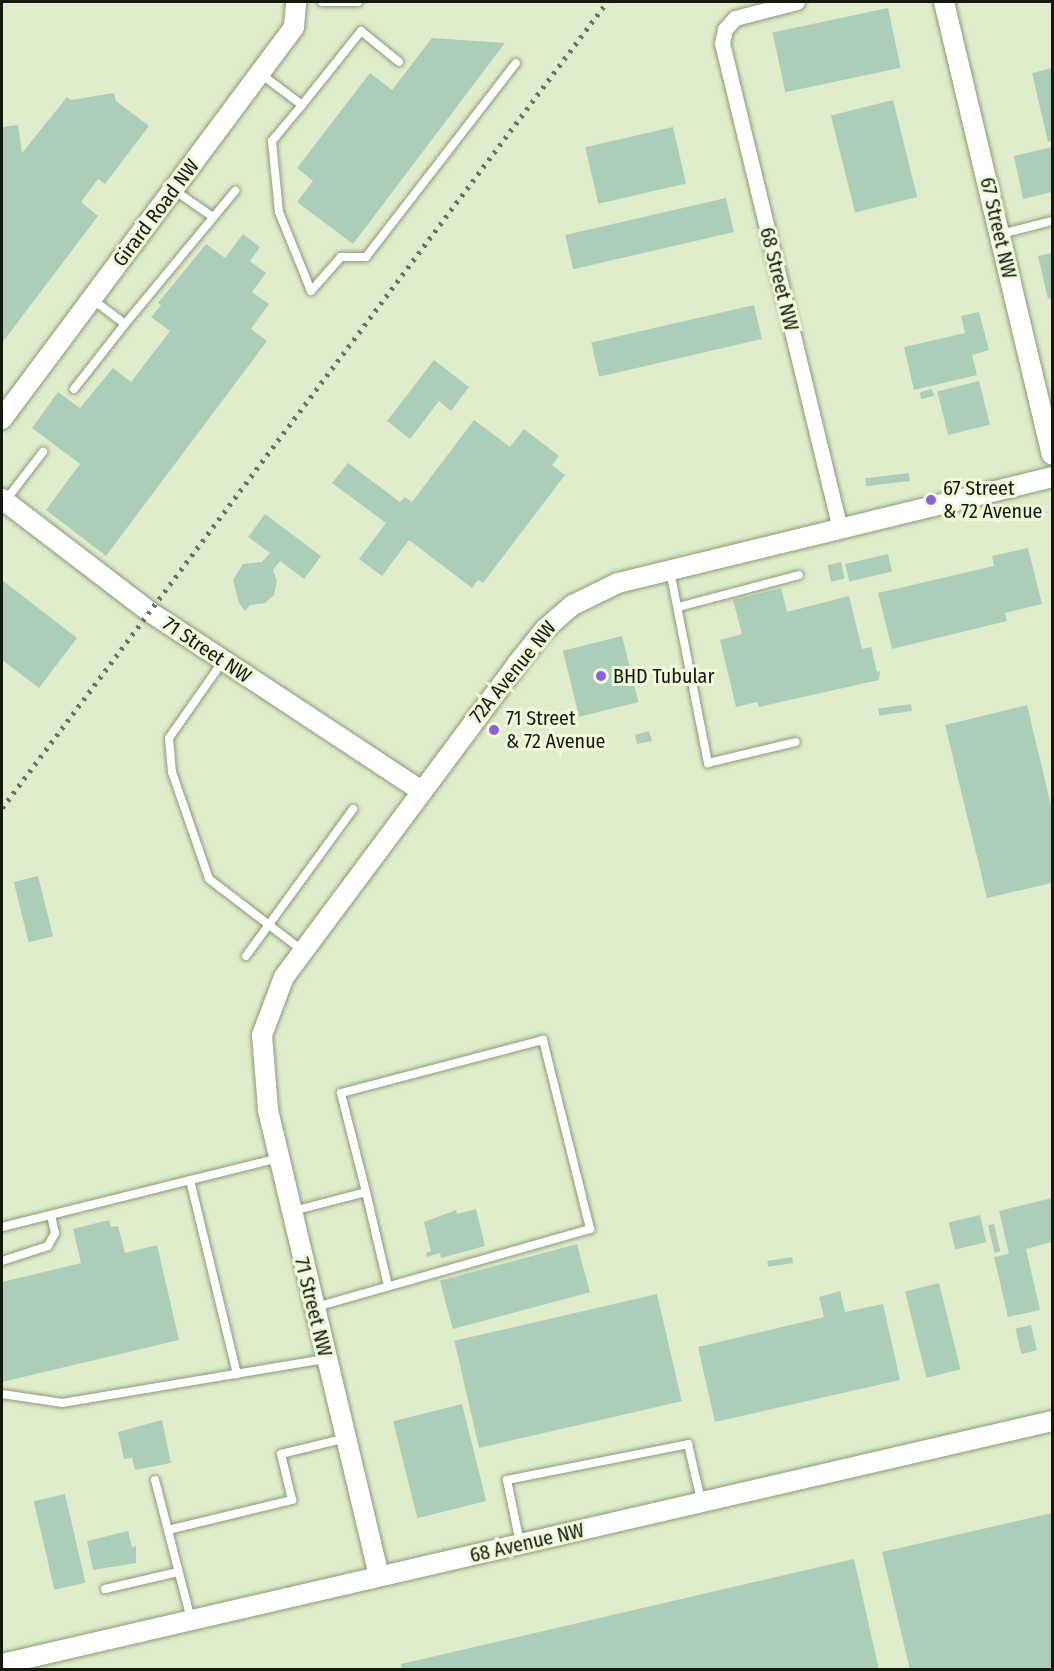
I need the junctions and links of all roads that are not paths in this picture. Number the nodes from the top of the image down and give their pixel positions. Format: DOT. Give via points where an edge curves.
graph roads {
  1 [pos="296,2"];
  2 [pos="322,2"];
  3 [pos="358,2"];
  4 [pos="797,2"];
  5 [pos="944,2"];
  6 [pos="345,3"];
  7 [pos="399,62"];
  8 [pos="516,63"];
  9 [pos="260,73"];
  10 [pos="302,105"];
  11 [pos="174,190"];
  12 [pos="235,191"];
  13 [pos="213,217"];
  14 [pos="1053,221"];
  15 [pos="1000,234"];
  16 [pos="91,298"];
  17 [pos="125,324"];
  18 [pos="74,389"];
  19 [pos="2,418"];
  20 [pos="43,452"];
  21 [pos="1053,454"];
  22 [pos="1053,477"];
  23 [pos="3,500"];
  24 [pos="840,529"];
  25 [pos="670,571"];
  26 [pos="799,575"];
  27 [pos="678,607"];
  28 [pos="224,661"];
  29 [pos="796,742"];
  30 [pos="421,791"];
  31 [pos="353,810"];
  32 [pos="269,924"];
  33 [pos="302,950"];
  34 [pos="246,956"];
  35 [pos="262,1035"];
  36 [pos="278,1158"];
  37 [pos="190,1180"];
  38 [pos="366,1192"];
  39 [pos="290,1212"];
  40 [pos="51,1216"];
  41 [pos="2,1227"];
  42 [pos="2,1261"];
  43 [pos="388,1286"];
  44 [pos="312,1308"];
  45 [pos="327,1359"];
  46 [pos="237,1374"];
  47 [pos="2,1394"];
  48 [pos="1053,1421"];
  49 [pos="346,1438"];
  50 [pos="156,1480"];
  51 [pos="702,1503"];
  52 [pos="168,1530"];
  53 [pos="520,1544"];
  54 [pos="178,1572"];
  55 [pos="379,1576"];
  56 [pos="105,1589"];
  57 [pos="191,1620"];
  58 [pos="2,1664"];
  1 -- 9 [label="street, Girard Road NW" via="294,27"];
  2 -- 6 [label="lane"];
  3 -- 6 [label="lane"];
  4 -- 24 [label="street, 68 Street NW" via="742,15 725,28 723,51"];
  5 -- 15 [label="street, 67 Street NW"];
  7 -- 10 [label="lane" via="361,31"];
  8 -- 10 [label="lane" via="366,257 341,257 311,291 279,212 272,141"];
  9 -- 10 [label="lane"];
  9 -- 11 [label="street, Girard Road NW"];
  11 -- 13 [label="lane"];
  11 -- 16 [label="street, Girard Road NW"];
  12 -- 13 [label="lane"];
  13 -- 17 [label="lane"];
  14 -- 15 [label="lane"];
  15 -- 21 [label="street, 67 Street NW"];
  16 -- 17 [label="lane"];
  16 -- 19 [label="street, Girard Road NW"];
  17 -- 18 [label="lane"];
  20 -- 23 [label="lane"];
  22 -- 24 [label="street, 72A Avenue NW"];
  23 -- 28 [label="street, 71 Street NW" via="150,612"];
  24 -- 25 [label="street, 72A Avenue NW"];
  25 -- 27 [label="lane"];
  25 -- 30 [label="street, 72A Avenue NW" via="602,590 560,615 517,664"];
  26 -- 27 [label="lane"];
  27 -- 29 [label="lane" via="708,764"];
  28 -- 30 [label="street, 71 Street NW"];
  28 -- 32 [label="lane" via="169,738 172,772 209,879"];
  30 -- 33 [label="street, 72A Avenue NW"];
  31 -- 32 [label="lane"];
  32 -- 33 [label="lane"];
  32 -- 34 [label="lane"];
  33 -- 35 [label="street, 72A Avenue NW" via="284,977"];
  35 -- 36 [label="street, 71 Street NW" via="263,1076"];
  36 -- 37 [label="lane"];
  36 -- 39 [label="street, 71 Street NW"];
  37 -- 40 [label="lane"];
  37 -- 46 [label="lane"];
  38 -- 39 [label="lane"];
  38 -- 43 [label="lane"];
  38 -- 43 [label="lane" via="341,1093 543,1040 590,1229"];
  39 -- 44 [label="street, 71 Street NW"];
  40 -- 41 [label="lane"];
  40 -- 42 [label="lane" via="55,1233 48,1246"];
  43 -- 44 [label="lane"];
  44 -- 45 [label="street, 71 Street NW"];
  45 -- 46 [label="lane"];
  45 -- 49 [label="street, 71 Street NW"];
  46 -- 47 [label="lane" via="62,1403"];
  48 -- 51 [label="street, 68 Avenue NW"];
  49 -- 52 [label="lane" via="281,1454 292,1500"];
  49 -- 55 [label="street, 71 Street NW"];
  50 -- 52 [label="lane"];
  51 -- 53 [label="street, 68 Avenue NW"];
  51 -- 53 [label="lane" via="688,1444 507,1480"];
  52 -- 54 [label="lane"];
  53 -- 55 [label="street, 68 Avenue NW"];
  54 -- 56 [label="lane"];
  54 -- 57 [label="lane"];
  55 -- 57 [label="street, 68 Avenue NW"];
  57 -- 58 [label="street, 68 Avenue NW"];
}
